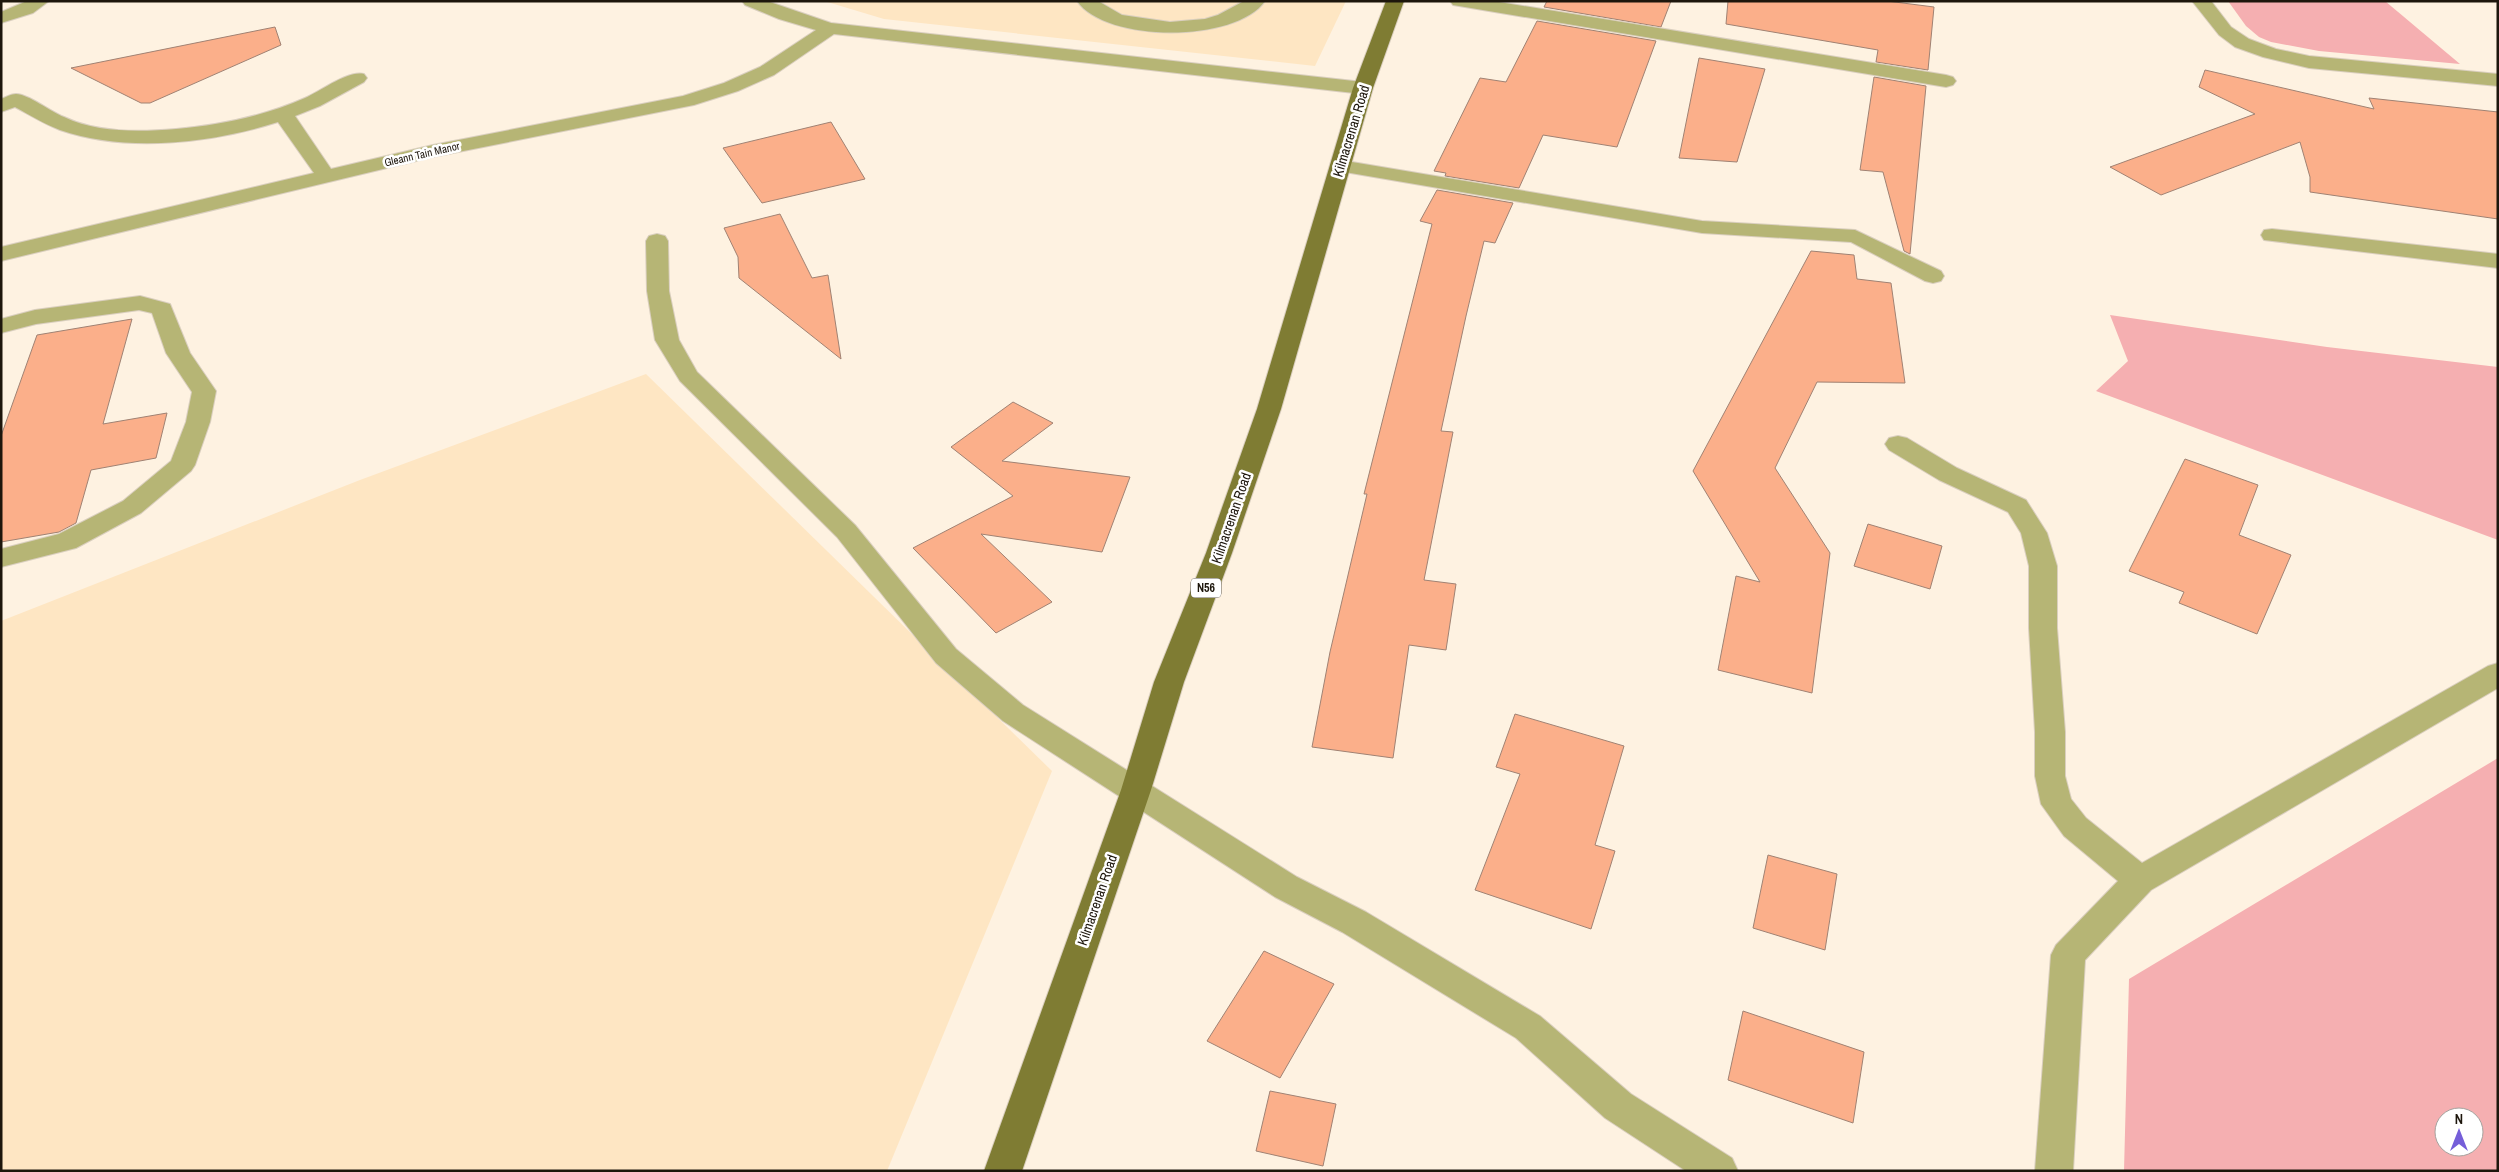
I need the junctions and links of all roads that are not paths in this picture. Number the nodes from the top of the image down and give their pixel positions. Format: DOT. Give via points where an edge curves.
graph roads {
  1 [pos="40,1"];
  2 [pos="751,1"];
  3 [pos="1086,1"];
  4 [pos="1256,1"];
  5 [pos="1395,1"];
  6 [pos="1459,1"];
  7 [pos="2201,1"];
  8 [pos="1,18"];
  9 [pos="830,28"];
  10 [pos="356,78"];
  11 [pos="2498,80"];
  12 [pos="1946,82"];
  13 [pos="1364,88"];
  14 [pos="1,106"];
  15 [pos="283,114"];
  16 [pos="1340,166"];
  17 [pos="326,176"];
  18 [pos="2272,236"];
  19 [pos="656,241"];
  20 [pos="1,254"];
  21 [pos="2498,261"];
  22 [pos="1933,276"];
  23 [pos="1,326"];
  24 [pos="1898,444"];
  25 [pos="1,558"];
  26 [pos="2498,674"];
  27 [pos="1136,790"];
  28 [pos="2140,880"];
  29 [pos="1003,1171"];
  30 [pos="1719,1171"];
  31 [pos="2054,1171"];
  1 -- 8 [label="street"];
  2 -- 9 [label="street" via="784,15"];
  3 -- 4 [label="street" via="1115,19 1181,28 1213,24 1242,12"];
  5 -- 13 [label="main road, Kilmacrenan Road / N56"];
  6 -- 12 [label="street"];
  7 -- 11 [label="street" via="2225,30 2242,43 2270,53 2318,62"];
  9 -- 13 [label="street"];
  9 -- 17 [label="street, Gleann Tain Manor" via="767,71 687,101 433,151"];
  10 -- 15 [label="street" via="330,95"];
  13 -- 16 [label="main road, Kilmacrenan Road / N56"];
  14 -- 15 [label="street" via="16,100 66,125 98,133 147,136 209,132 257,123"];
  15 -- 17 [label="street"];
  16 -- 22 [label="street" via="1702,227 1855,236"];
  16 -- 27 [label="main road, Kilmacrenan Road / N56" via="1269,409 1219,553 1169,682"];
  17 -- 20 [label="street, Gleann Tain Manor"];
  18 -- 21 [label="street"];
  19 -- 27 [label="street" via="658,291 667,340 688,376 846,531 946,656 1012,713"];
  23 -- 25 [label="street" via="35,317 140,303 162,309 179,359 204,391 198,422 182,465 132,507 67,542"];
  24 -- 28 [label="street" via="1948,474 2017,506 2034,533 2044,566 2050,776 2056,804 2075,827"];
  26 -- 28 [label="street"];
  27 -- 29 [label="main road, Kilmacrenan Road / N56"];
  27 -- 30 [label="street" via="1286,888 1354,922 1528,1027 1618,1106"];
  28 -- 31 [label="street" via="2068,955"];
}
